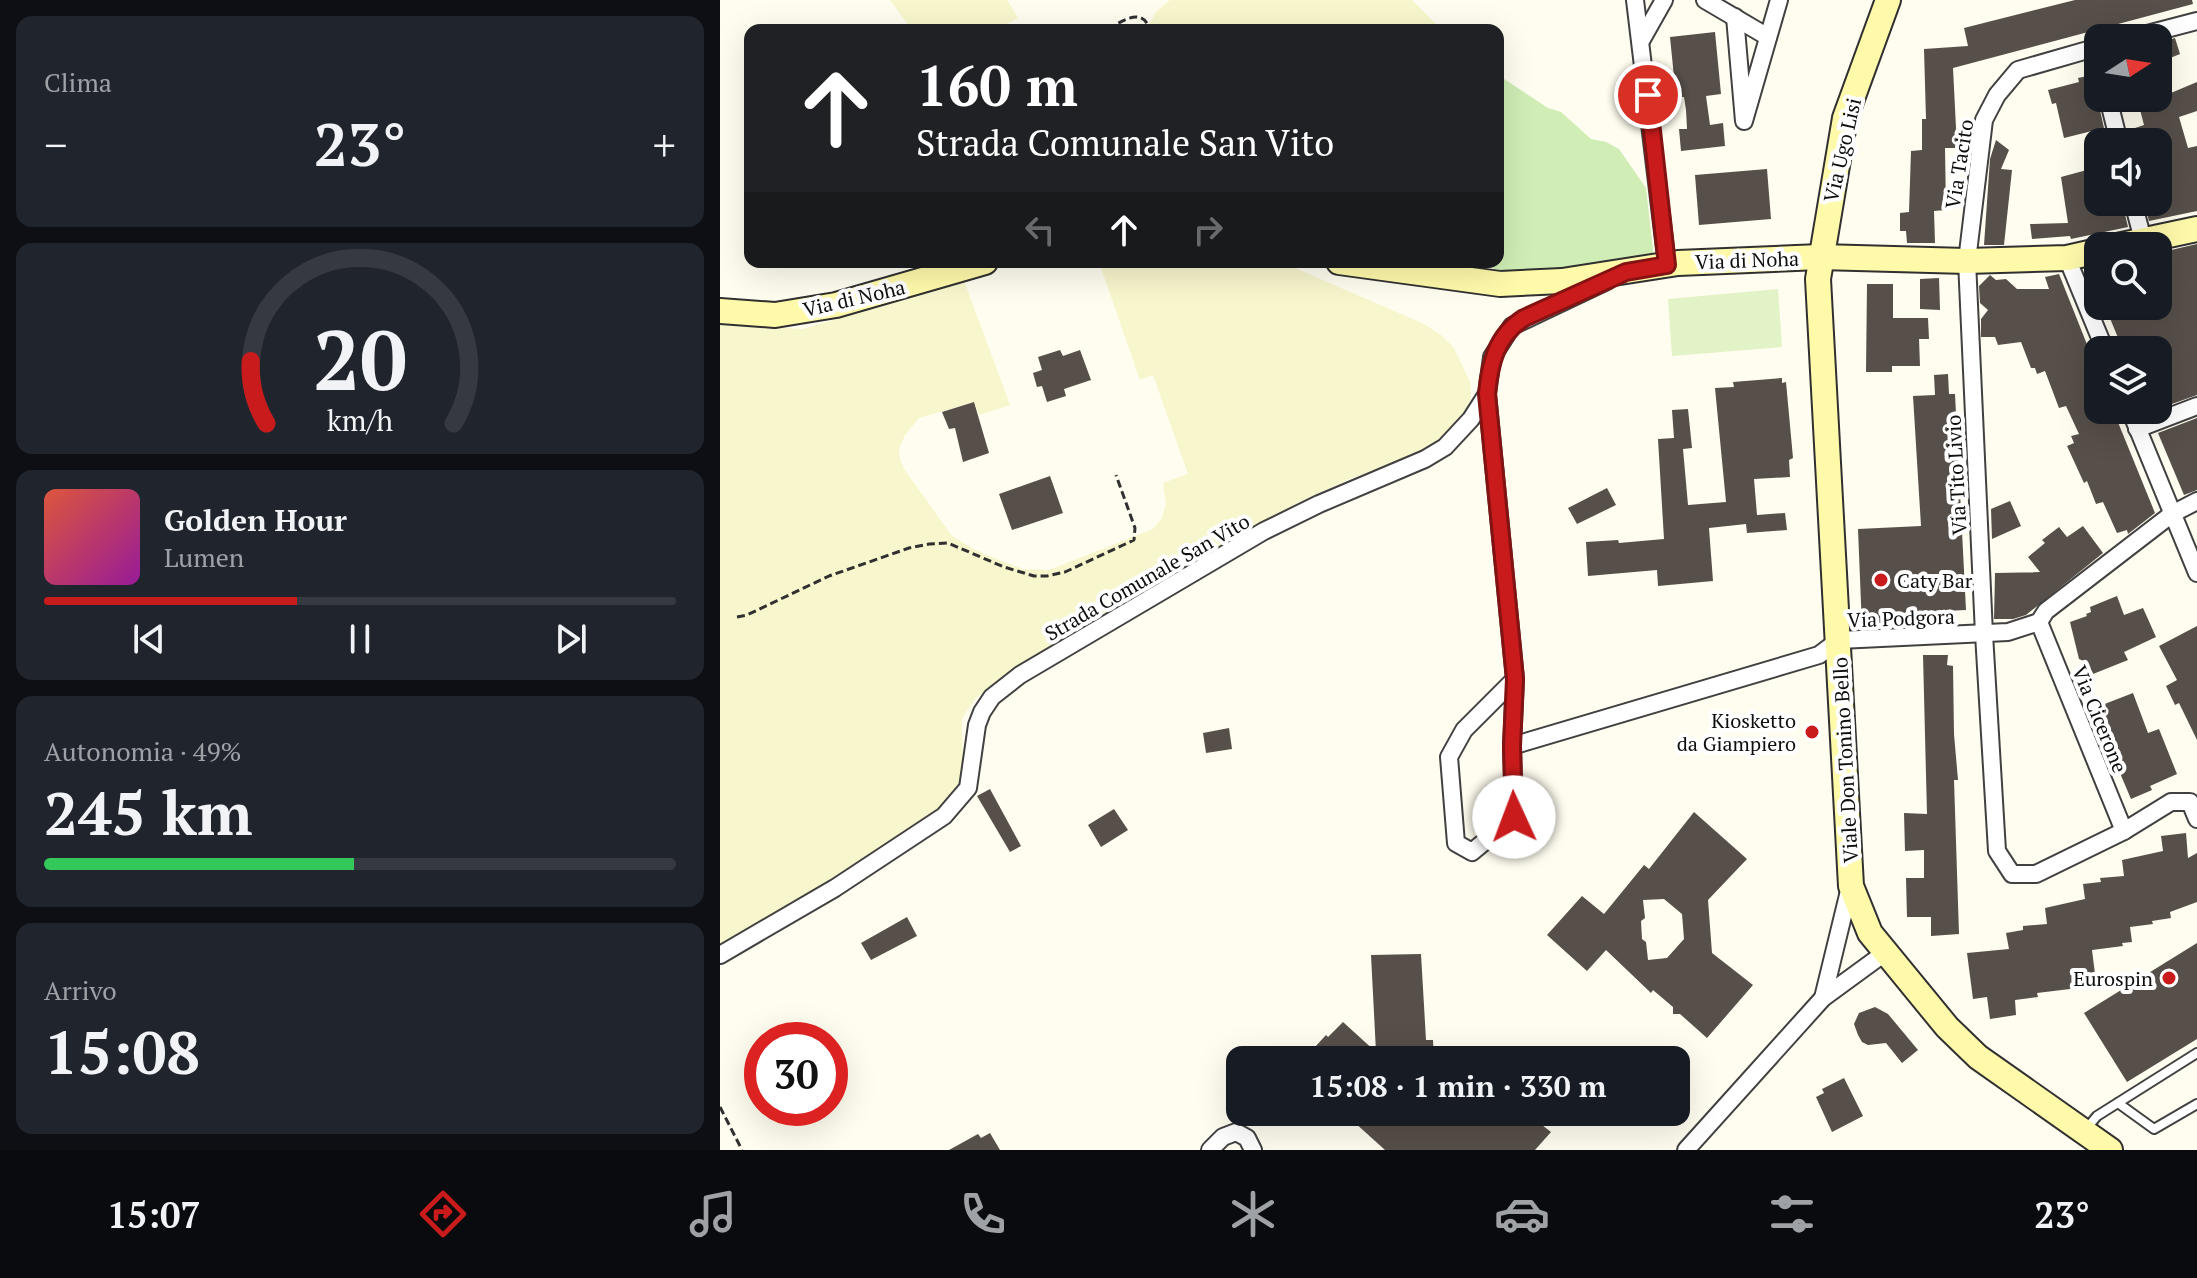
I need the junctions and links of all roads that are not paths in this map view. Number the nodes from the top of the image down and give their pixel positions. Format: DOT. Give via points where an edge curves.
graph roads {
  1 [pos="1635,0"];
  2 [pos="1664,0"];
  3 [pos="1705,0"];
  4 [pos="1779,0"];
  5 [pos="1869,0"];
  6 [pos="1885,11"];
  7 [pos="1735,17"];
  8 [pos="2197,21"];
  9 [pos="2172,28"];
  10 [pos="1768,37"];
  11 [pos="1642,39"];
  12 [pos="2084,54"];
  13 [pos="2197,229"];
  14 [pos="2172,234"];
  15 [pos="2084,254"];
  16 [pos="1820,257"];
  17 [pos="2067,258"];
  18 [pos="1967,261"];
  19 [pos="1667,265"];
  20 [pos="964,268"];
  21 [pos="1383,268"];
  22 [pos="1626,272"];
  23 [pos="720,311"];
  24 [pos="2099,336"];
  25 [pos="1487,394"];
  26 [pos="2197,406"];
  27 [pos="2135,424"];
  28 [pos="2137,429"];
  29 [pos="2197,501"];
  30 [pos="2172,514"];
  31 [pos="2197,573"];
  32 [pos="2039,622"];
  33 [pos="1984,634"];
  34 [pos="1839,640"];
  35 [pos="1515,679"];
  36 [pos="1512,746"];
  37 [pos="2197,819"];
  38 [pos="2124,831"];
  39 [pos="1851,886"];
  40 [pos="1886,952"];
  41 [pos="720,955"];
  42 [pos="1823,998"];
  43 [pos="2197,1053"];
  44 [pos="2118,1103"];
  45 [pos="2197,1104"];
  46 [pos="2084,1132"];
  47 [pos="1210,1150"];
  48 [pos="1253,1150"];
  49 [pos="1686,1150"];
  50 [pos="2110,1150"];
  1 -- 11 [label="street"];
  2 -- 11 [label="street"];
  3 -- 7 [label="street"];
  4 -- 10 [label="street"];
  5 -- 6 [label="main road"];
  6 -- 16 [label="main road, Via Ugo Lisi" via="1845,118"];
  7 -- 10 [label="street"];
  7 -- 10 [label="street" via="1744,121"];
  8 -- 9 [label="street"];
  11 -- 19 [label="street"];
  12 -- 18 [label="street, Via Tacito" via="2018,70 1997,95 1984,120"];
  13 -- 14 [label="main road"];
  15 -- 17 [label="main road, Via di Noha"];
  16 -- 18 [label="main road, Via di Noha"];
  16 -- 19 [label="main road, Via di Noha"];
  16 -- 34 [label="main road, Viale Don Tonino Bello"];
  17 -- 18 [label="main road, Via di Noha"];
  17 -- 24 [label="street"];
  18 -- 33 [label="street, Via Tito Livio"];
  19 -- 22 [label="main road, Via di Noha"];
  20 -- 23 [label="main road, Via di Noha" via="836,305 775,315"];
  21 -- 22 [label="main road, Via di Noha" via="1500,284"];
  22 -- 25 [label="street, Strada Comunale San Vito" via="1512,326 1492,357"];
  25 -- 35 [label="street"];
  25 -- 41 [label="street, Strada Comunale San Vito" via="1445,447 1264,531 1020,675 982,712 968,788 944,816"];
  26 -- 28 [label="street"];
  27 -- 28 [label="street"];
  28 -- 30 [label="street"];
  29 -- 30 [label="street, Via Podgora"];
  30 -- 31 [label="street"];
  30 -- 32 [label="street, Via Podgora" via="2046,611"];
  32 -- 33 [label="street, Via Podgora"];
  32 -- 38 [label="street, Via Cicerone"];
  33 -- 34 [label="street, Via Podgora"];
  33 -- 38 [label="street, Via Tito Livio" via="1997,851 2012,874 2036,874"];
  34 -- 36 [label="street, Via Podgora" via="1819,655"];
  34 -- 39 [label="main road, Viale Don Tonino Bello"];
  35 -- 36 [label="street"];
  35 -- 36 [label="street" via="1464,730 1449,757 1456,843 1472,852 1514,817"];
  37 -- 38 [label="street" via="2190,802 2171,802"];
  39 -- 40 [label="main road, Viale Don Tonino Bello" via="1870,933"];
  39 -- 42 [label="street"];
  40 -- 42 [label="street"];
  40 -- 46 [label="main road, Viale Don Tonino Bello" via="1978,1057"];
  42 -- 49 [label="street"];
  43 -- 44 [label="lane"];
  44 -- 45 [label="lane" via="2154,1129"];
  44 -- 46 [label="lane"];
  46 -- 50 [label="main road, Viale Don Tonino Bello"];
  47 -- 48 [label="street" via="1236,1132"];
}
